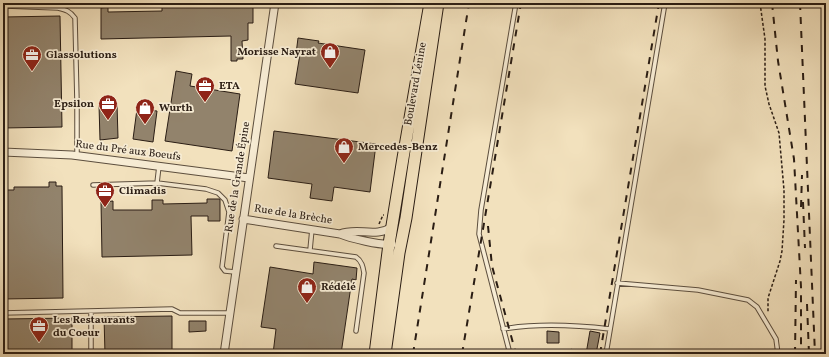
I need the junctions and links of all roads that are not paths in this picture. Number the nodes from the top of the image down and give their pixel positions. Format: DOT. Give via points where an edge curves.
graph roads {
  1 [pos="275,3"];
  2 [pos="430,3"];
  3 [pos="438,3"];
  4 [pos="516,3"];
  5 [pos="665,3"];
  6 [pos="6,6"];
  7 [pos="3,152"];
  8 [pos="77,155"];
  9 [pos="159,166"];
  10 [pos="249,178"];
  11 [pos="156,183"];
  12 [pos="93,186"];
  13 [pos="243,219"];
  14 [pos="312,229"];
  15 [pos="403,233"];
  16 [pos="340,234"];
  17 [pos="390,236"];
  18 [pos="276,246"];
  19 [pos="310,250"];
  20 [pos="399,253"];
  21 [pos="235,272"];
  22 [pos="617,283"];
  23 [pos="91,311"];
  24 [pos="3,313"];
  25 [pos="229,313"];
  26 [pos="503,329"];
  27 [pos="610,329"];
  28 [pos="356,331"];
  29 [pos="91,354"];
  30 [pos="224,354"];
  31 [pos="375,354"];
  32 [pos="386,354"];
  33 [pos="510,354"];
  34 [pos="606,354"];
  35 [pos="778,354"];
  1 -- 10 [label="street, Rue de la Grande Épine"];
  2 -- 17 [label="main road, Boulevard Lénine"];
  3 -- 15 [label="main road, Boulevard Lénine"];
  4 -- 26 [label="lane" via="479,226"];
  5 -- 22 [label="lane"];
  6 -- 8 [label="lane" via="58,8 72,13 75,18"];
  7 -- 8 [label="street, Rue du Pré aux Boeufs"];
  8 -- 9 [label="street, Rue du Pré aux Boeufs"];
  9 -- 10 [label="street, Rue du Pré aux Boeufs"];
  9 -- 11 [label="lane"];
  10 -- 13 [label="street, Rue de la Grande Épine"];
  11 -- 12 [label="lane"];
  11 -- 21 [label="lane" via="206,189 223,196 229,212 222,267 225,271"];
  13 -- 14 [label="street, Rue de la Brèche"];
  13 -- 21 [label="street, Rue de la Grande Épine"];
  14 -- 16 [label="street, Rue de la Brèche"];
  14 -- 19 [label="lane"];
  15 -- 17 [label="street"];
  15 -- 20 [label="main road, Boulevard Lénine"];
  16 -- 17 [label="street, Rue de la Brèche" via="346,237"];
  16 -- 17 [label="street, Rue de la Brèche" via="347,230"];
  17 -- 20 [label="street, Boulevard Lénine"];
  17 -- 31 [label="main road, Boulevard Lénine"];
  18 -- 19 [label="lane"];
  19 -- 28 [label="lane" via="356,257 361,262 364,273"];
  20 -- 32 [label="main road, Boulevard Lénine"];
  21 -- 25 [label="street, Rue de la Grande Épine"];
  22 -- 27 [label="lane"];
  22 -- 35 [label="lane" via="698,290 748,300 757,306 776,339"];
  23 -- 24 [label="lane"];
  23 -- 25 [label="lane" via="172,309 180,313"];
  23 -- 29 [label="lane"];
  25 -- 30 [label="street, Rue de la Grande Épine"];
  26 -- 27 [label="lane" via="548,325"];
  26 -- 33 [label="lane"];
  27 -- 34 [label="lane"];
}
